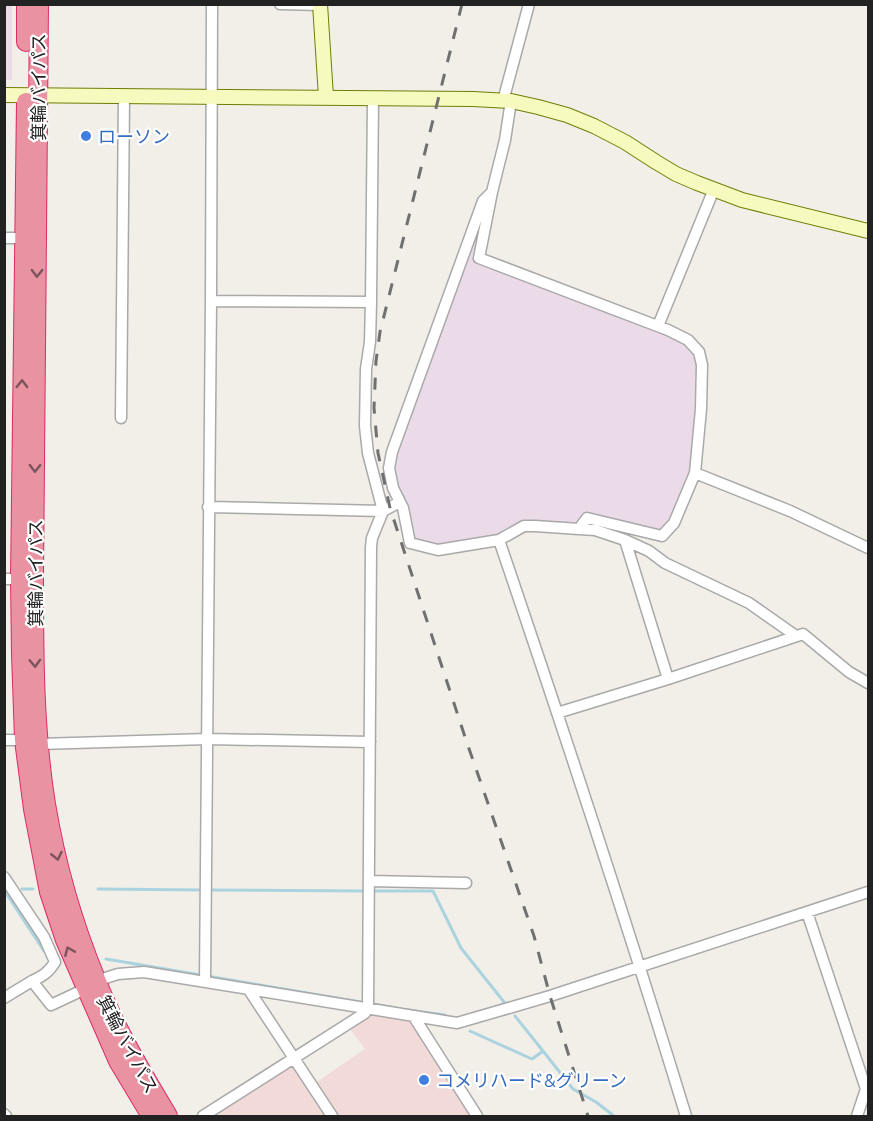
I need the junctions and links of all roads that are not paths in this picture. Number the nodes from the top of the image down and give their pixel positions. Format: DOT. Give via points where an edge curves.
graph roads {
  1 [pos="26,4"];
  2 [pos="39,4"];
  3 [pos="212,4"];
  4 [pos="280,4"];
  5 [pos="529,4"];
  6 [pos="320,5"];
  7 [pos="4,95"];
  8 [pos="32,95"];
  9 [pos="124,96"];
  10 [pos="326,97"];
  11 [pos="212,98"];
  12 [pos="373,98"];
  13 [pos="507,101"];
  14 [pos="714,189"];
  15 [pos="492,192"];
  16 [pos="868,231"];
  17 [pos="4,238"];
  18 [pos="24,238"];
  19 [pos="212,301"];
  20 [pos="371,302"];
  21 [pos="658,326"];
  22 [pos="121,418"];
  23 [pos="695,473"];
  24 [pos="400,502"];
  25 [pos="208,507"];
  26 [pos="383,511"];
  27 [pos="579,530"];
  28 [pos="499,540"];
  29 [pos="626,540"];
  30 [pos="868,548"];
  31 [pos="12,579"];
  32 [pos="796,636"];
  33 [pos="668,679"];
  34 [pos="868,683"];
  35 [pos="558,713"];
  36 [pos="207,739"];
  37 [pos="4,740"];
  38 [pos="31,742"];
  39 [pos="370,742"];
  40 [pos="4,877"];
  41 [pos="466,883"];
  42 [pos="369,888"];
  43 [pos="868,892"];
  44 [pos="807,912"];
  45 [pos="641,967"];
  46 [pos="205,977"];
  47 [pos="32,981"];
  48 [pos="91,985"];
  49 [pos="249,990"];
  50 [pos="4,998"];
  51 [pos="368,1004"];
  52 [pos="414,1017"];
  53 [pos="295,1058"];
  54 [pos="151,1116"];
  55 [pos="168,1116"];
  56 [pos="203,1116"];
  57 [pos="332,1116"];
  58 [pos="477,1116"];
  59 [pos="686,1116"];
  60 [pos="857,1116"];
  1 -- 8 [label="highway, 箕輪バイパス"];
  2 -- 8 [label="highway, 箕輪バイパス"];
  3 -- 11 [label="street"];
  4 -- 6 [label="street"];
  5 -- 13 [label="street"];
  6 -- 10 [label="street"];
  7 -- 8 [label="street"];
  8 -- 9 [label="street"];
  8 -- 18 [label="highway, 箕輪バイパス"];
  8 -- 38 [label="highway, 箕輪バイパス, one-way"];
  9 -- 11 [label="street"];
  9 -- 22 [label="street"];
  10 -- 11 [label="street"];
  10 -- 12 [label="street"];
  11 -- 19 [label="street"];
  12 -- 13 [label="street"];
  12 -- 20 [label="street"];
  13 -- 14 [label="street" via="594,126 676,174"];
  13 -- 15 [label="street" via="505,140"];
  14 -- 16 [label="street" via="742,200"];
  14 -- 21 [label="street"];
  15 -- 21 [label="street" via="479,258"];
  15 -- 24 [label="street" via="483,201 392,452 389,468"];
  17 -- 18 [label="street"];
  31 -- 18 [label="highway, 箕輪バイパス, one-way"];
  19 -- 20 [label="street"];
  19 -- 25 [label="street"];
  20 -- 26 [label="street" via="365,426"];
  21 -- 23 [label="street" via="687,340 699,352 702,376"];
  23 -- 27 [label="street" via="674,523 662,536 587,518"];
  23 -- 30 [label="street"];
  24 -- 26 [label="street"];
  24 -- 28 [label="street" via="410,543 438,550"];
  25 -- 26 [label="street"];
  25 -- 36 [label="street"];
  26 -- 39 [label="street" via="371,547"];
  27 -- 28 [label="street" via="524,526"];
  27 -- 29 [label="street" via="595,530"];
  28 -- 35 [label="street"];
  29 -- 32 [label="street" via="749,603"];
  29 -- 33 [label="street"];
  31 -- 38 [label="highway, 箕輪バイパス"];
  32 -- 33 [label="street"];
  32 -- 34 [label="street" via="803,634"];
  33 -- 35 [label="street"];
  35 -- 45 [label="street"];
  36 -- 38 [label="street"];
  36 -- 39 [label="street"];
  36 -- 46 [label="street"];
  37 -- 38 [label="street"];
  38 -- 48 [label="highway, 箕輪バイパス" via="64,889"];
  39 -- 42 [label="street"];
  40 -- 47 [label="street" via="44,937 55,962 44,976"];
  41 -- 42 [label="street"];
  42 -- 51 [label="street"];
  43 -- 44 [label="street"];
  44 -- 45 [label="street"];
  44 -- 60 [label="street" via="866,1089"];
  45 -- 52 [label="street" via="457,1023"];
  45 -- 59 [label="street"];
  46 -- 48 [label="street" via="144,972 118,974"];
  46 -- 49 [label="street"];
  47 -- 48 [label="street" via="51,1005"];
  47 -- 50 [label="street"];
  48 -- 54 [label="highway, 箕輪バイパス" via="118,1061"];
  48 -- 55 [label="highway, 箕輪バイパス"];
  49 -- 51 [label="street"];
  49 -- 53 [label="street"];
  51 -- 52 [label="street"];
  51 -- 53 [label="street" via="365,1013"];
  52 -- 58 [label="street"];
  53 -- 56 [label="street"];
  53 -- 57 [label="street"];
}
